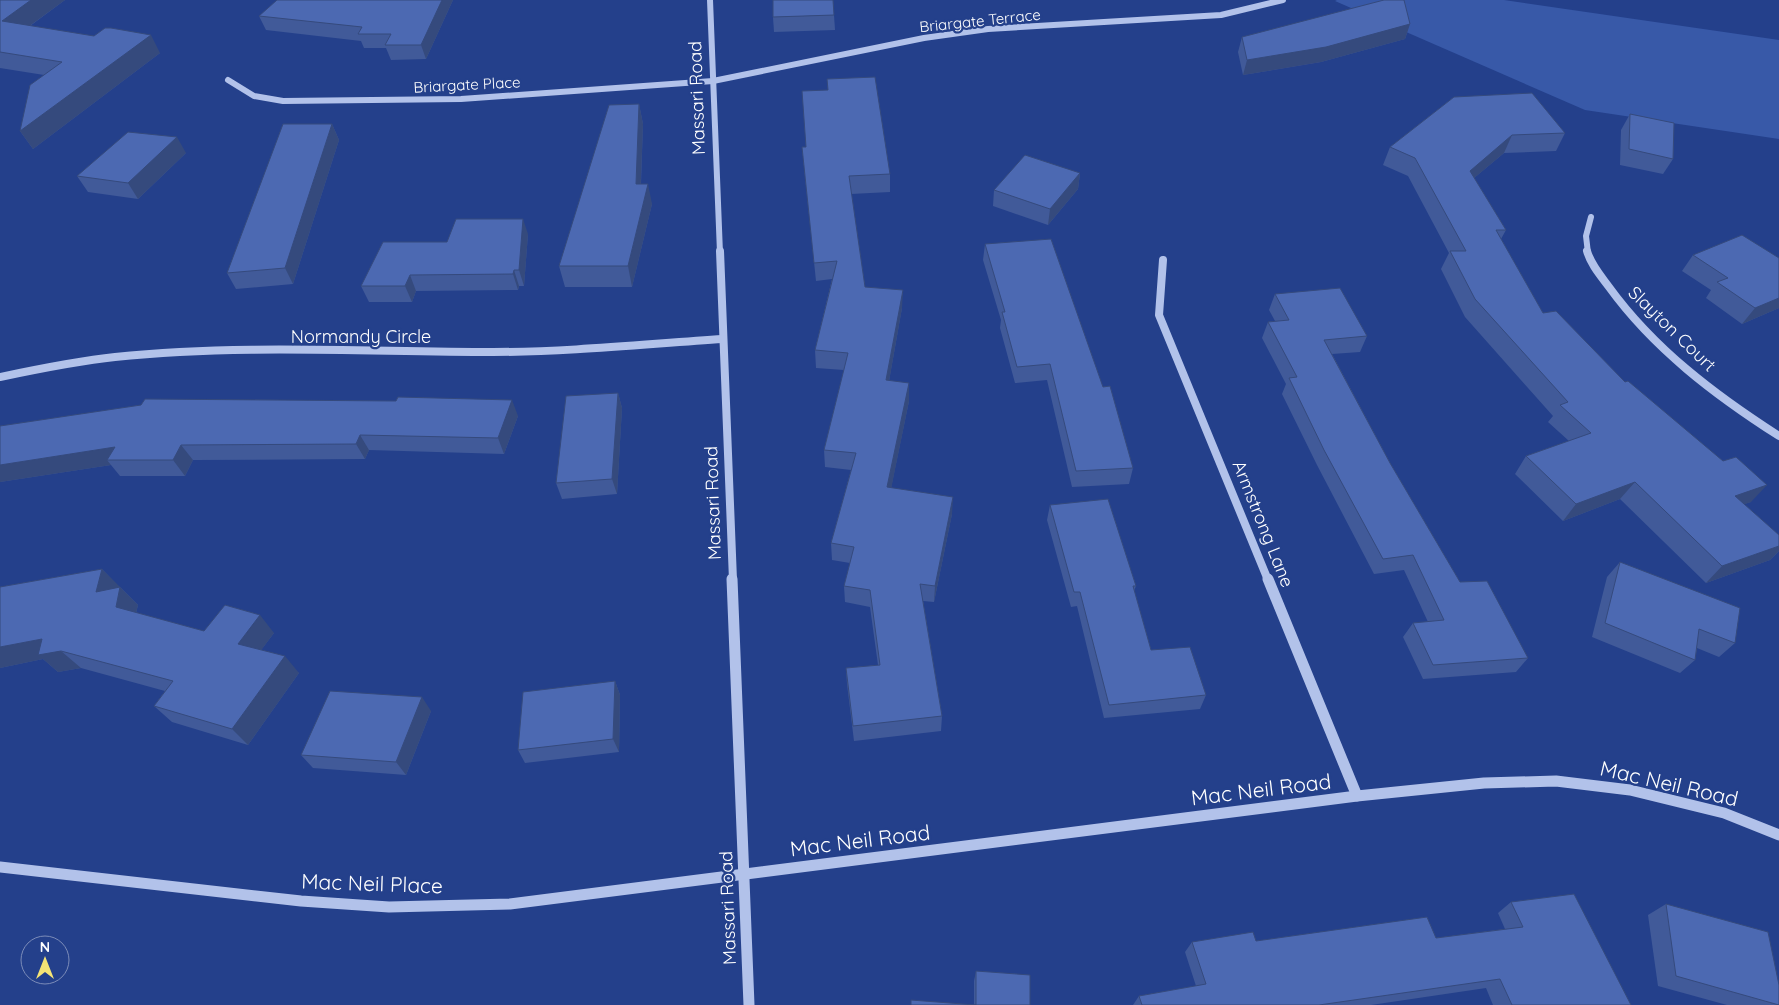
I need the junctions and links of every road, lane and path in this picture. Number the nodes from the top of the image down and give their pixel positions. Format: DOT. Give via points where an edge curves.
graph roads {
  1 [pos="710,0"];
  2 [pos="1283,0"];
  3 [pos="228,80"];
  4 [pos="712,81"];
  5 [pos="1591,218"];
  6 [pos="1163,260"];
  7 [pos="723,339"];
  8 [pos="0,377"];
  9 [pos="1779,436"];
  10 [pos="1357,796"];
  11 [pos="1779,835"];
  12 [pos="0,867"];
  13 [pos="743,875"];
  14 [pos="749,1005"];
  1 -- 4 [label="street, Massari Road"];
  2 -- 4 [label="street, Briargate Terrace" via="1221,15 988,29 924,38"];
  3 -- 4 [label="street, Briargate Place" via="254,96 283,101 461,98"];
  4 -- 7 [label="street, Massari Road"];
  5 -- 9 [label="street, Slayton Court" via="1584,235 1588,256 1612,292 1676,358 1731,403"];
  6 -- 10 [label="street, Armstrong Lane" via="1159,315"];
  7 -- 8 [label="street, Normandy Circle" via="538,352 178,350 93,359"];
  7 -- 13 [label="street, Massari Road"];
  10 -- 11 [label="street, Mac Neil Road" via="1484,783 1556,781 1630,790 1724,813"];
  10 -- 13 [label="street, Mac Neil Road"];
  12 -- 13 [label="street, Mac Neil Place" via="301,901 389,907 510,904"];
  13 -- 14 [label="street, Massari Road"];
}
